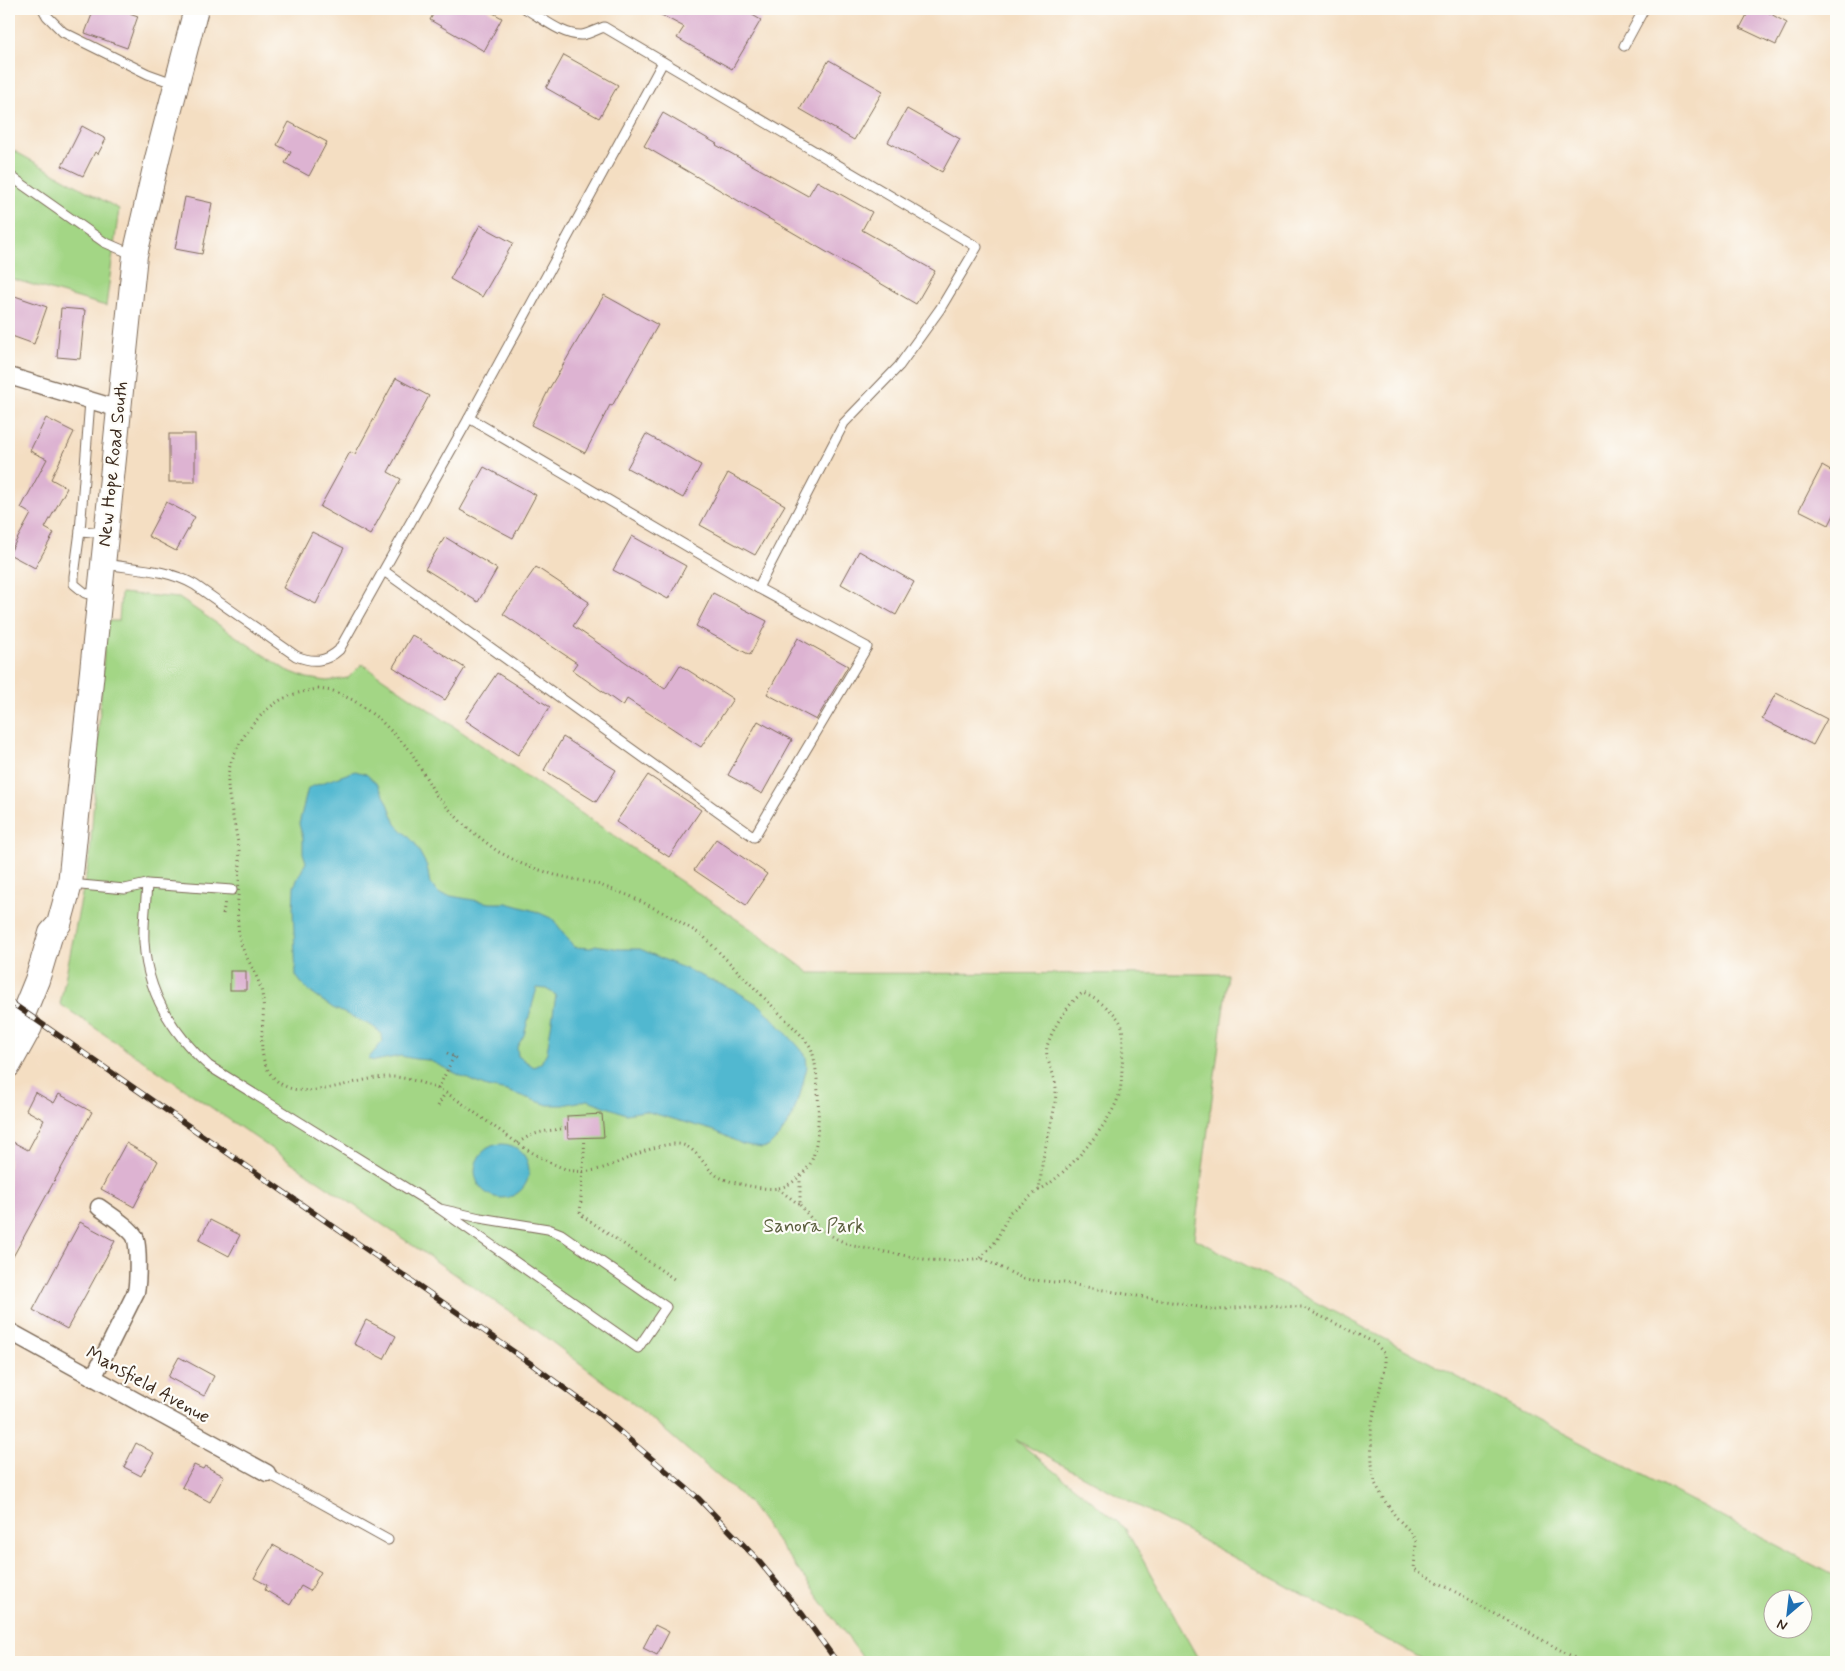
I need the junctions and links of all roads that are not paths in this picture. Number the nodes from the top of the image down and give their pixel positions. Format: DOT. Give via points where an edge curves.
graph roads {
  1 [pos="43,9"];
  2 [pos="196,9"];
  3 [pos="526,9"];
  4 [pos="1644,9"];
  5 [pos="1624,46"];
  6 [pos="664,62"];
  7 [pos="176,84"];
  8 [pos="9,175"];
  9 [pos="135,255"];
  10 [pos="9,376"];
  11 [pos="90,400"];
  12 [pos="119,409"];
  13 [pos="469,418"];
  14 [pos="80,530"];
  15 [pos="106,533"];
  16 [pos="103,564"];
  17 [pos="384,571"];
  18 [pos="758,588"];
  19 [pos="100,597"];
  20 [pos="70,884"];
  21 [pos="147,884"];
  22 [pos="232,890"];
  23 [pos="59,924"];
  24 [pos="9,1039"];
  25 [pos="9,1065"];
  26 [pos="99,1207"];
  27 [pos="440,1209"];
  28 [pos="9,1331"];
  29 [pos="94,1378"];
  30 [pos="267,1473"];
  31 [pos="388,1540"];
  1 -- 7 [label="lane" via="63,32 148,74"];
  2 -- 7 [label="street, New Hope Road South"];
  3 -- 6 [label="lane" via="572,33 583,35 604,27"];
  4 -- 5 [label="lane"];
  6 -- 13 [label="lane"];
  6 -- 18 [label="lane" via="977,247 940,309 899,366 844,424"];
  7 -- 9 [label="street, New Hope Road South"];
  8 -- 9 [label="lane" via="104,242"];
  9 -- 12 [label="street, New Hope Road South"];
  10 -- 11 [label="street"];
  11 -- 12 [label="street"];
  11 -- 14 [label="lane"];
  12 -- 15 [label="street, New Hope Road South"];
  13 -- 17 [label="lane"];
  13 -- 18 [label="lane"];
  14 -- 15 [label="lane"];
  14 -- 19 [label="lane" via="74,584 86,594"];
  15 -- 16 [label="street, New Hope Road South"];
  16 -- 17 [label="lane" via="171,573 183,578 296,656 316,662 340,650"];
  16 -- 19 [label="street, New Hope Road South"];
  17 -- 18 [label="lane" via="754,837 867,647"];
  19 -- 20 [label="street, New Hope Road South"];
  20 -- 21 [label="lane" via="125,889"];
  20 -- 23 [label="street, New Hope Road South"];
  21 -- 22 [label="lane"];
  21 -- 27 [label="lane" via="144,943 150,977 165,1014 193,1052 227,1078"];
  23 -- 24 [label="street, New Hope Road South" via="51,933 37,980"];
  23 -- 25 [label="street, New Hope Road South" via="61,938 54,967 34,1019"];
  26 -- 29 [label="street" via="135,1238 138,1279 136,1292"];
  27 -- 27 [label="lane" via="560,1234 666,1307 638,1348"];
  28 -- 29 [label="street, Mansfield Avenue"];
  29 -- 30 [label="street, Mansfield Avenue"];
  30 -- 31 [label="lane"];
}
